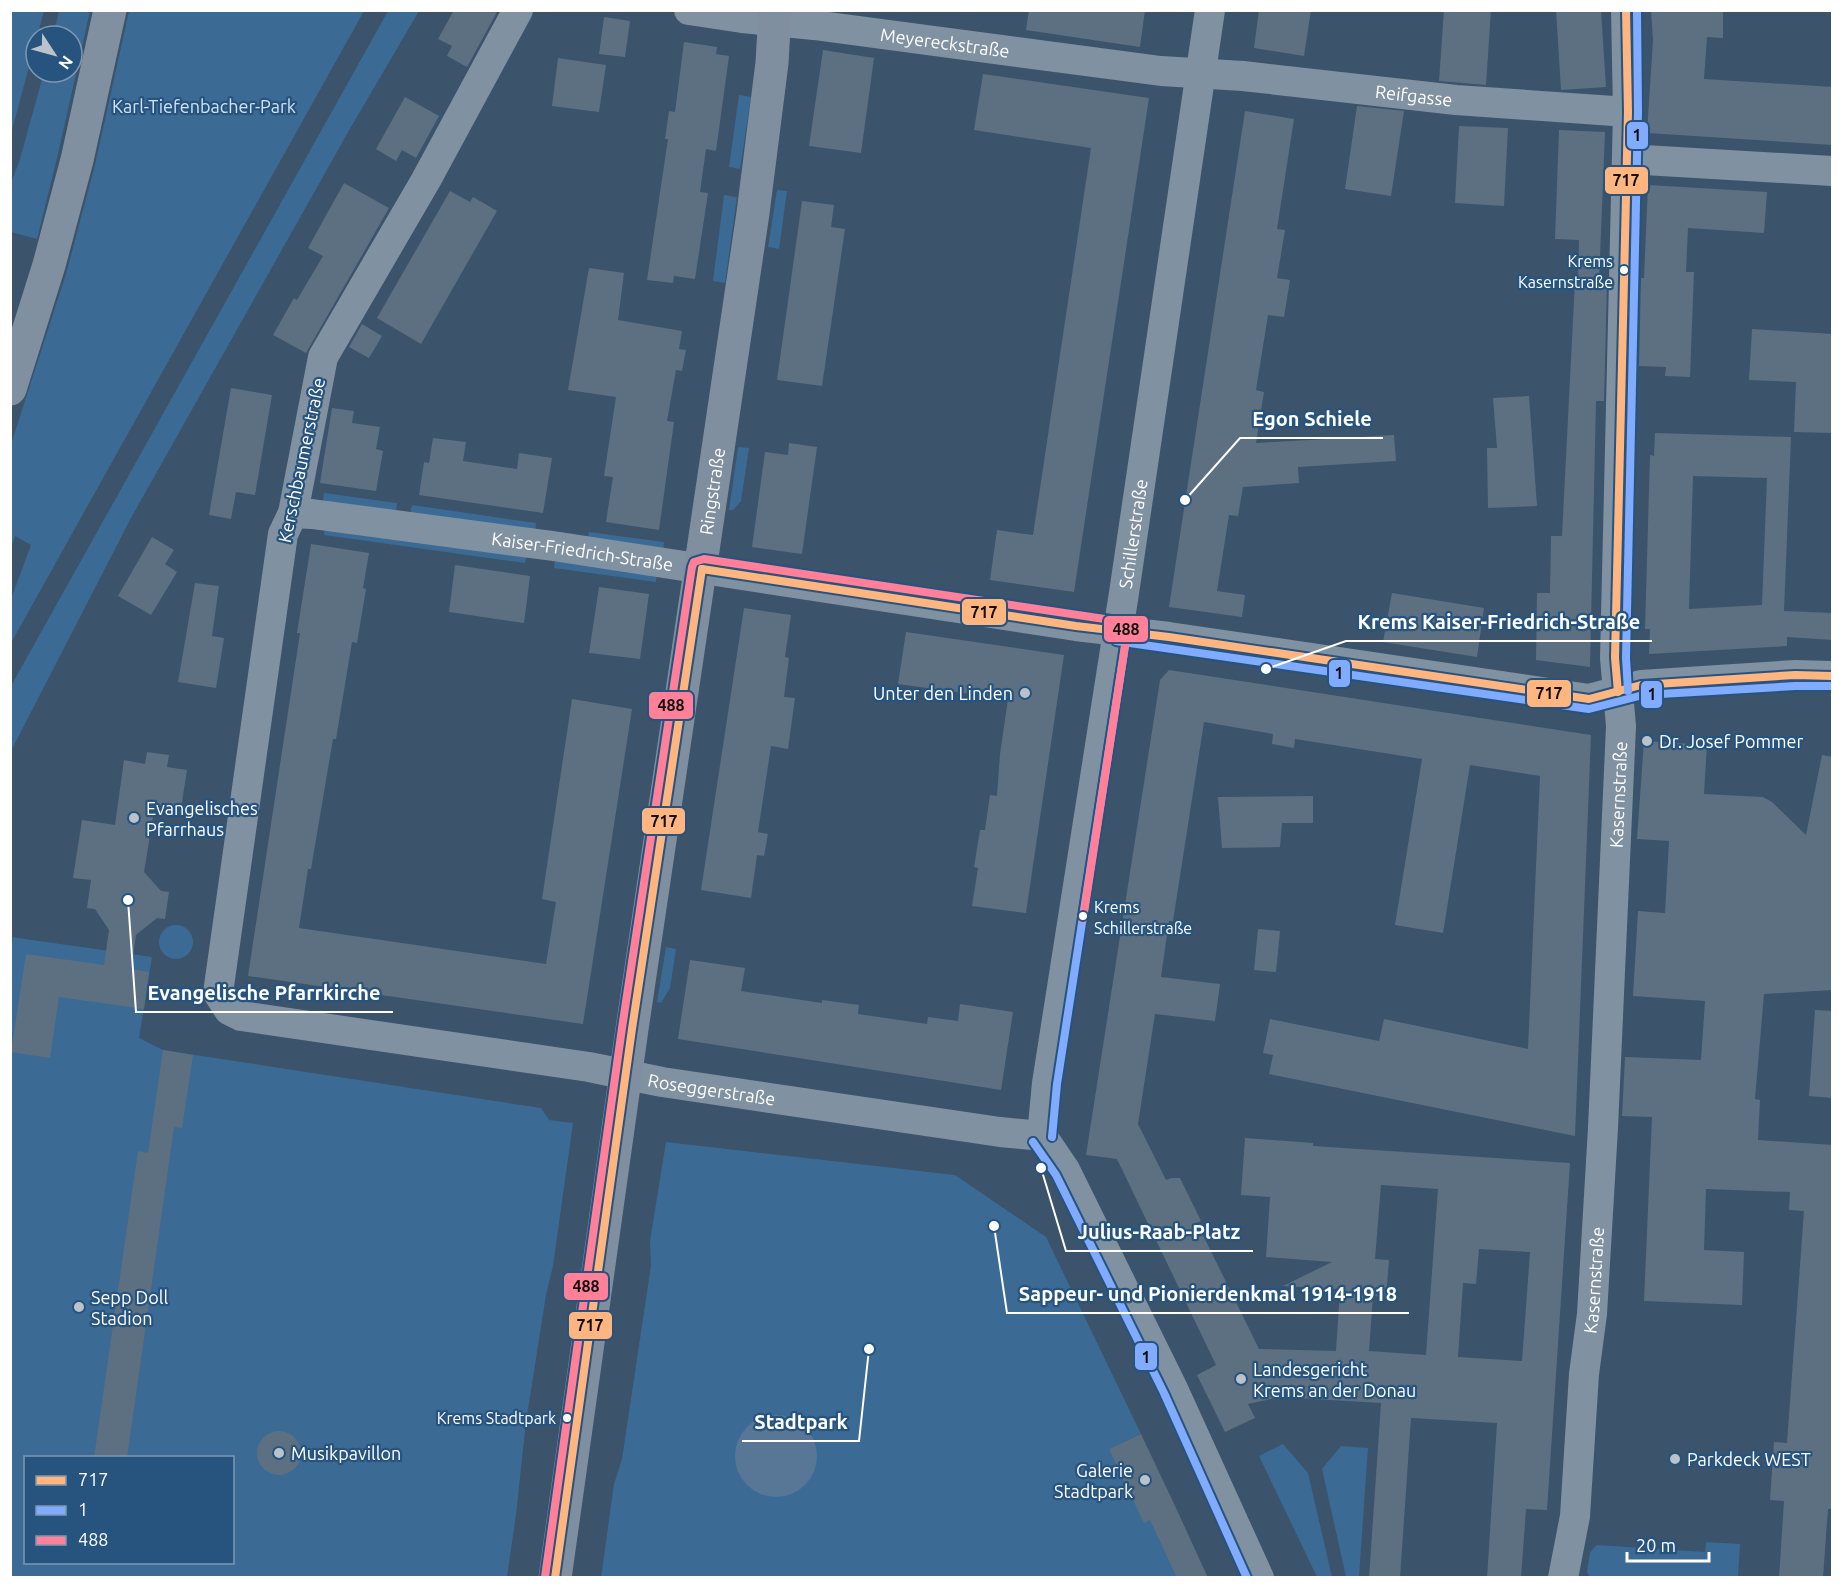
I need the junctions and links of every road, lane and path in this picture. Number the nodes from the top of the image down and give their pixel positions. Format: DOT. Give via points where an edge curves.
graph roads {
  1 [pos="110,10"];
  2 [pos="518,10"];
  3 [pos="689,10"];
  4 [pos="1210,10"];
  5 [pos="1626,10"];
  6 [pos="774,16"];
  7 [pos="1200,73"];
  8 [pos="1628,112"];
  9 [pos="1627,159"];
  10 [pos="1833,171"];
  11 [pos="10,389"];
  12 [pos="293,513"];
  13 [pos="702,569"];
  14 [pos="1117,631"];
  15 [pos="1833,676"];
  16 [pos="1618,692"];
  17 [pos="241,1016"];
  18 [pos="626,1074"];
  19 [pos="1042,1136"];
  20 [pos="555,1578"];
  21 [pos="1259,1578"];
  22 [pos="1563,1578"];
  1 -- 11 [label="highway" via="77,160"];
  2 -- 12 [label="street, Kerschbaumerstraße" via="426,180 323,357"];
  3 -- 6 [label="street, Meyereckstraße"];
  4 -- 7 [label="street, Schillerstraße"];
  5 -- 8 [label="street, Kasernstraße"];
  6 -- 7 [label="street, Meyereckstraße" via="1161,71"];
  6 -- 13 [label="main road, Ringstraße" via="753,213"];
  7 -- 8 [label="street, Reifgasse" via="1456,100"];
  7 -- 14 [label="street, Schillerstraße"];
  8 -- 9 [label="street, Kasernstraße"];
  9 -- 10 [label="street"];
  9 -- 16 [label="street, Kasernstraße" via="1615,658"];
  12 -- 13 [label="street, Kaiser-Friedrich-Straße"];
  12 -- 17 [label="street, Kerschbaumerstraße" via="284,534 218,993 229,1010"];
  13 -- 14 [label="street, Kaiser-Friedrich-Straße"];
  13 -- 18 [label="main road, Ringstraße"];
  14 -- 16 [label="street, Kaiser-Friedrich-Straße" via="1589,699"];
  14 -- 19 [label="street, Schillerstraße"];
  15 -- 16 [label="street, Kaiser-Friedrich-Straße" via="1641,685"];
  16 -- 22 [label="street, Kasernstraße" via="1621,738 1593,1303 1575,1516"];
  17 -- 18 [label="street, Roseggerstraße"];
  18 -- 19 [label="street, Roseggerstraße"];
  18 -- 20 [label="main road, Ringstraße"];
  19 -- 21 [label="street" via="1065,1170 1173,1389"];
}
